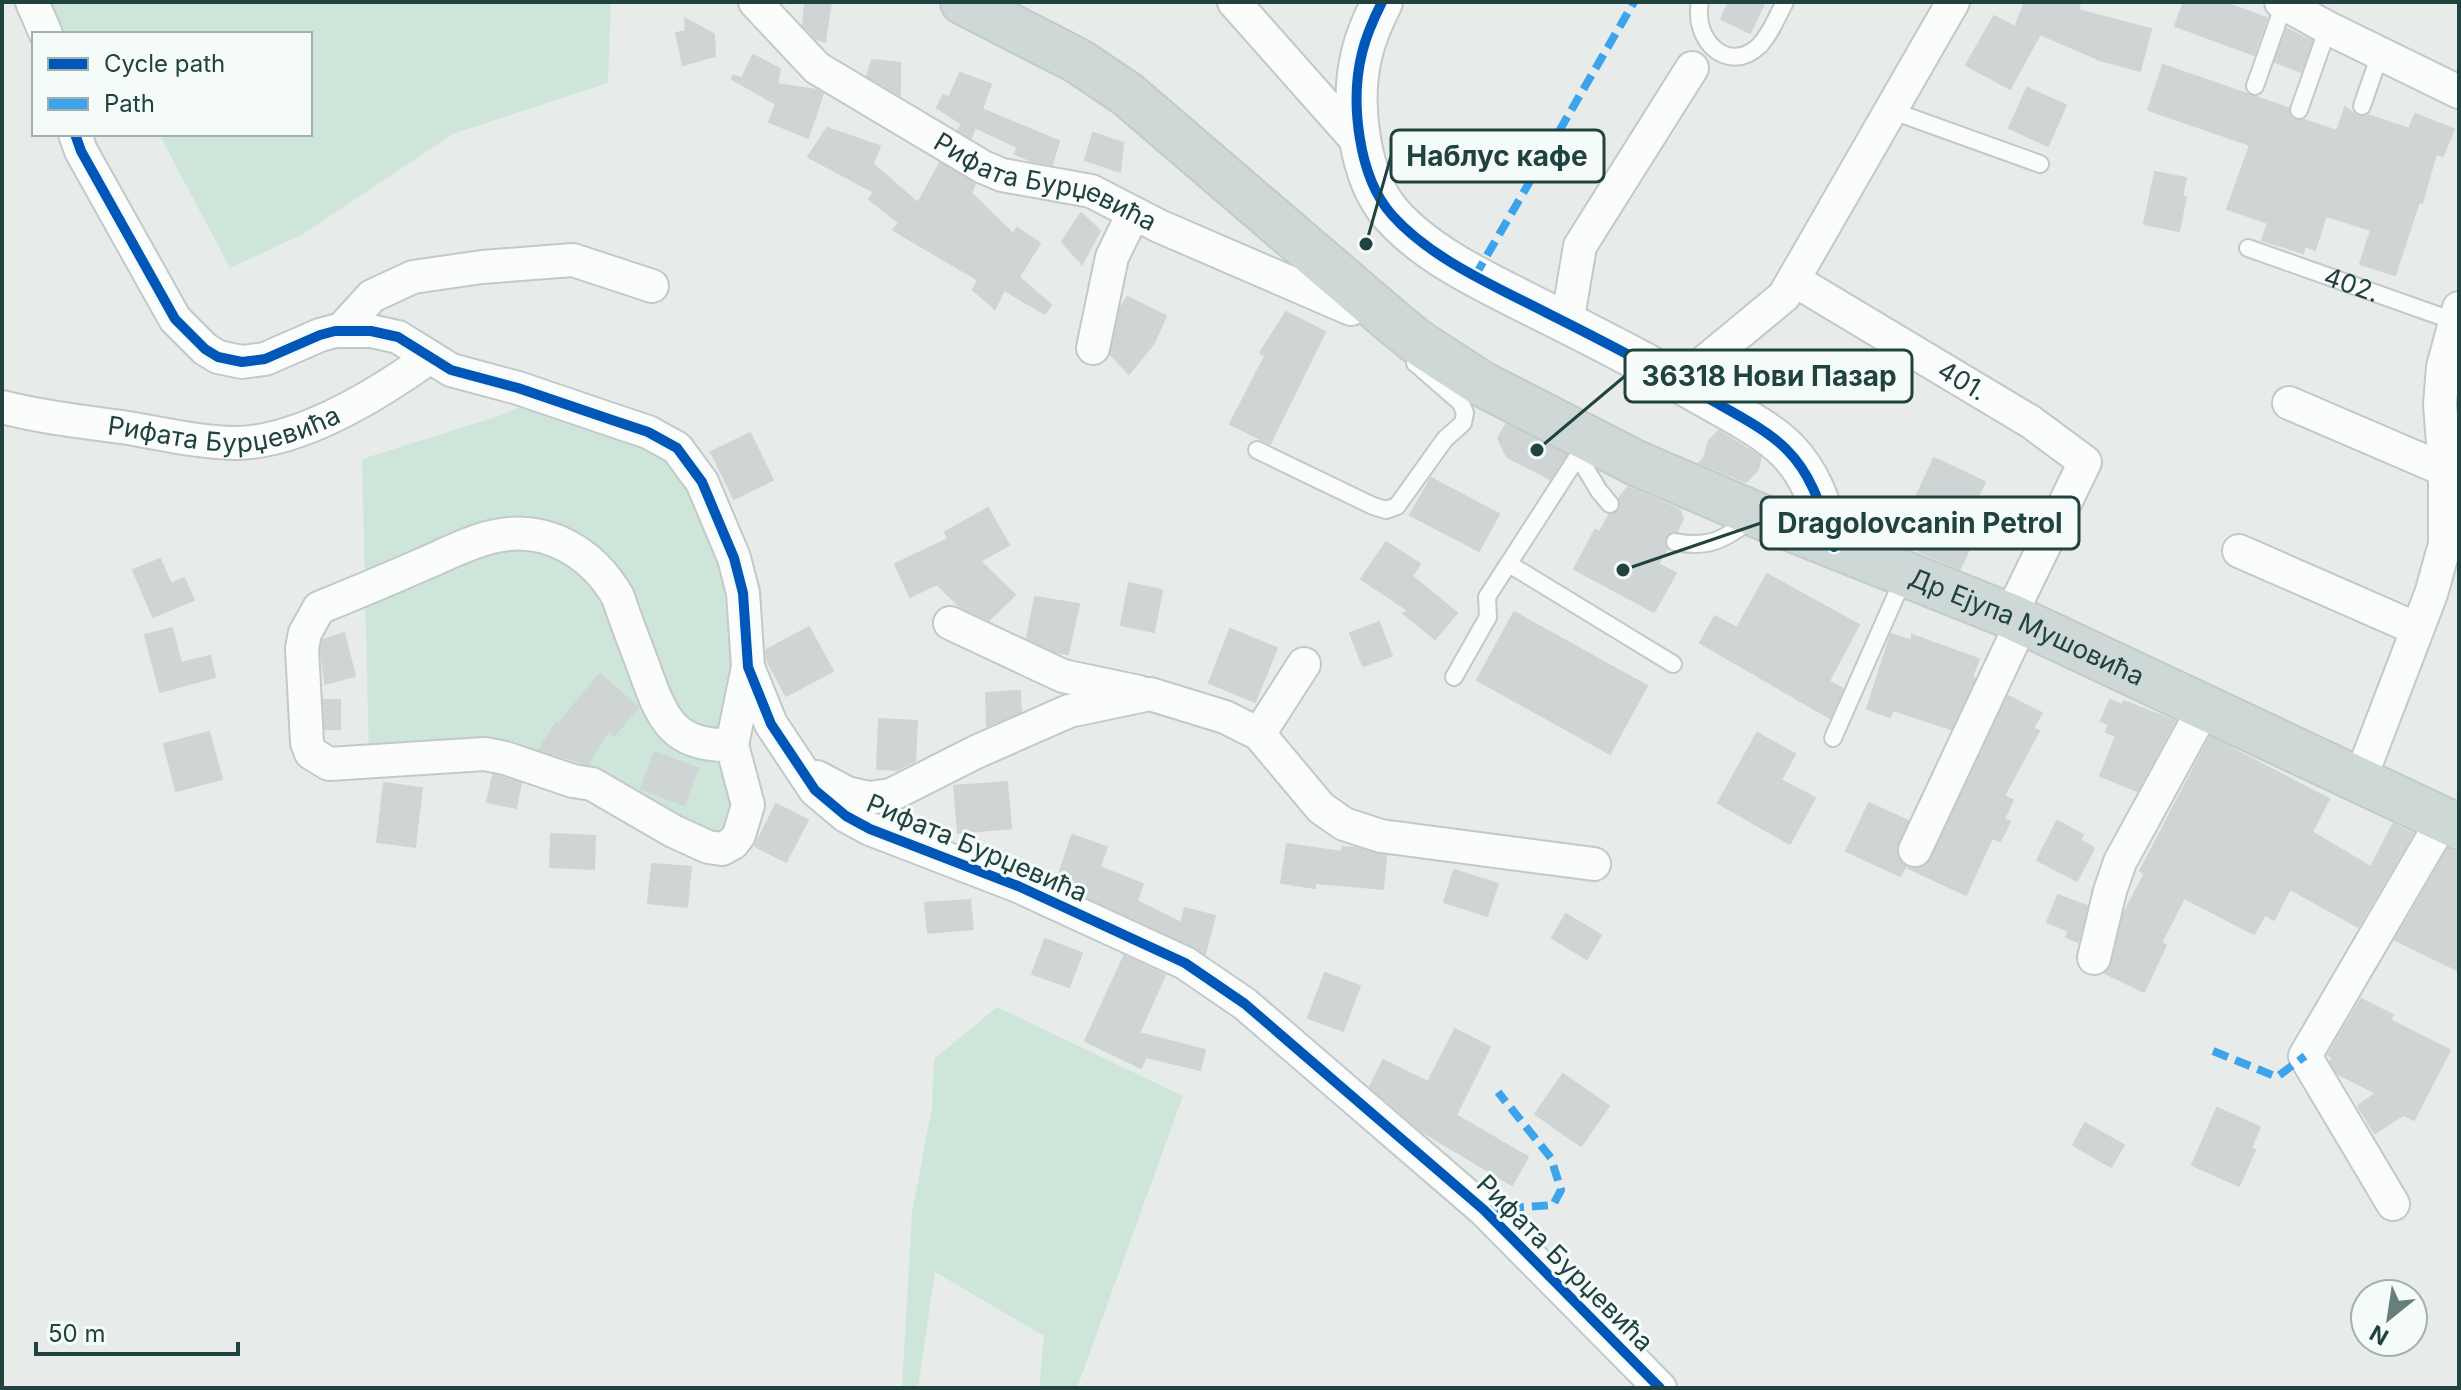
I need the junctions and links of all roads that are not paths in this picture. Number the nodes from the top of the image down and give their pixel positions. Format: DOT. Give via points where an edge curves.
graph roads {
  1 [pos="32,2"];
  2 [pos="755,2"];
  3 [pos="963,2"];
  4 [pos="1234,2"];
  5 [pos="1382,2"];
  6 [pos="1700,2"];
  7 [pos="1785,2"];
  8 [pos="1953,2"];
  9 [pos="2282,3"];
  10 [pos="2328,28"];
  11 [pos="45,32"];
  12 [pos="2380,54"];
  13 [pos="1701,57"];
  14 [pos="2255,86"];
  15 [pos="2459,92"];
  16 [pos="2362,106"];
  17 [pos="1890,110"];
  18 [pos="2299,110"];
  19 [pos="76,136"];
  20 [pos="1359,143"];
  21 [pos="2040,164"];
  22 [pos="1133,214"];
  23 [pos="2248,248"];
  24 [pos="1794,280"];
  25 [pos="652,286"];
  26 [pos="1359,308"];
  27 [pos="1567,323"];
  28 [pos="340,331"];
  29 [pos="2455,331"];
  30 [pos="1093,348"];
  31 [pos="1406,356"];
  32 [pos="430,357"];
  33 [pos="1680,382"];
  34 [pos="2289,403"];
  35 [pos="2,407"];
  36 [pos="1582,447"];
  37 [pos="1257,450"];
  38 [pos="2445,470"];
  39 [pos="1610,504"];
  40 [pos="1757,515"];
  41 [pos="1675,542"];
  42 [pos="1834,547"];
  43 [pos="2239,551"];
  44 [pos="1509,564"];
  45 [pos="1906,574"];
  46 [pos="2016,619"];
  47 [pos="950,623"];
  48 [pos="2417,629"];
  49 [pos="1304,664"];
  50 [pos="1673,664"];
  51 [pos="748,667"];
  52 [pos="1454,677"];
  53 [pos="1150,694"];
  54 [pos="2204,708"];
  55 [pos="1259,734"];
  56 [pos="1833,738"];
  57 [pos="732,745"];
  58 [pos="791,755"];
  59 [pos="2359,782"];
  60 [pos="2451,823"];
  61 [pos="1915,850"];
  62 [pos="1594,864"];
  63 [pos="2094,958"];
  64 [pos="2393,1204"];
  65 [pos="1660,1388"];
  1 -- 11 [label="street"];
  2 -- 22 [label="street, Рифата Бурџевића" via="817,68 960,154 1002,175 1091,191"];
  3 -- 26 [label="main road, Рифата Бурџевића" via="1078,61 1127,94 1268,213"];
  4 -- 20 [label="street"];
  5 -- 20 [label="street" via="1362,52"];
  6 -- 13 [label="lane"];
  7 -- 13 [label="lane" via="1768,34 1749,52"];
  8 -- 17 [label="street"];
  9 -- 10 [label="street"];
  9 -- 14 [label="lane"];
  10 -- 12 [label="street"];
  10 -- 18 [label="lane"];
  12 -- 15 [label="street"];
  12 -- 16 [label="lane"];
  13 -- 27 [label="street" via="1580,246"];
  17 -- 21 [label="lane"];
  17 -- 24 [label="street"];
  19 -- 28 [label="street, Рифата Бурџевића" via="169,309 205,349 231,360 265,359"];
  20 -- 27 [label="street" via="1390,213 1417,238 1475,276"];
  22 -- 26 [label="street, Рифата Бурџевића"];
  22 -- 30 [label="street" via="1112,257"];
  23 -- 29 [label="lane, 402."];
  24 -- 33 [label="street" via="1784,296"];
  24 -- 46 [label="street, 401." via="2031,422 2085,462"];
  25 -- 28 [label="street" via="573,260 482,267 413,277 372,296"];
  26 -- 36 [label="main road, Рифата Бурџевића"];
  27 -- 33 [label="street"];
  28 -- 32 [label="street, Рифата Бурџевића" via="398,337"];
  29 -- 38 [label="street, 402." via="2440,404"];
  31 -- 37 [label="lane" via="1461,403 1465,413 1463,423 1445,439 1397,506 1373,506"];
  32 -- 35 [label="street, Рифата Бурџевића" via="311,424 240,443"];
  32 -- 51 [label="street, Рифата Бурџевића" via="451,370 648,432 677,448 702,482 734,558 743,593"];
  33 -- 42 [label="street" via="1786,448 1811,480"];
  34 -- 38 [label="street"];
  36 -- 39 [label="lane" via="1599,491"];
  36 -- 40 [label="main road, Рифата Бурџевића"];
  36 -- 44 [label="lane"];
  38 -- 48 [label="street, 402." via="2445,544"];
  40 -- 41 [label="lane" via="1708,544"];
  40 -- 42 [label="main road, Др Ејупа Мушовића"];
  42 -- 45 [label="main road, Др Ејупа Мушовића"];
  43 -- 48 [label="street"];
  44 -- 50 [label="lane"];
  44 -- 52 [label="lane" via="1487,597 1488,617"];
  45 -- 46 [label="main road, Др Ејупа Мушовића"];
  45 -- 56 [label="lane"];
  46 -- 54 [label="main road, Др Ејупа Мушовића"];
  46 -- 61 [label="street"];
  47 -- 53 [label="street" via="1063,676"];
  48 -- 59 [label="street, 402."];
  49 -- 55 [label="street"];
  51 -- 57 [label="street, Рифата Бурџевића"];
  51 -- 58 [label="street, Рифата Бурџевића" via="771,724"];
  53 -- 55 [label="street, Рифата Бурџевића" via="1225,717"];
  53 -- 58 [label="street, Рифата Бурџевића" via="1069,711 891,795 847,793"];
  54 -- 59 [label="main road, Др Ејупа Мушовића"];
  54 -- 63 [label="street" via="2120,862"];
  55 -- 62 [label="street, Рифата Бурџевића" via="1321,808 1344,824 1381,836"];
  57 -- 57 [label="street, Рифата Бурџевића" via="748,805 739,835 722,849 673,831 592,784 505,758 485,754 329,764 311,753 307,743 305,633 319,608 478,541 508,534 540,535 573,548 600,570 618,597 672,728 709,746"];
  58 -- 65 [label="street, Рифата Бурџевића" via="815,790 846,816 1018,886 1185,963 1245,1004 1484,1210"];
  59 -- 60 [label="main road, Др Ејупа Мушовића"];
  60 -- 64 [label="street, Др Ејупа Мушовића" via="2305,1056"];
}
